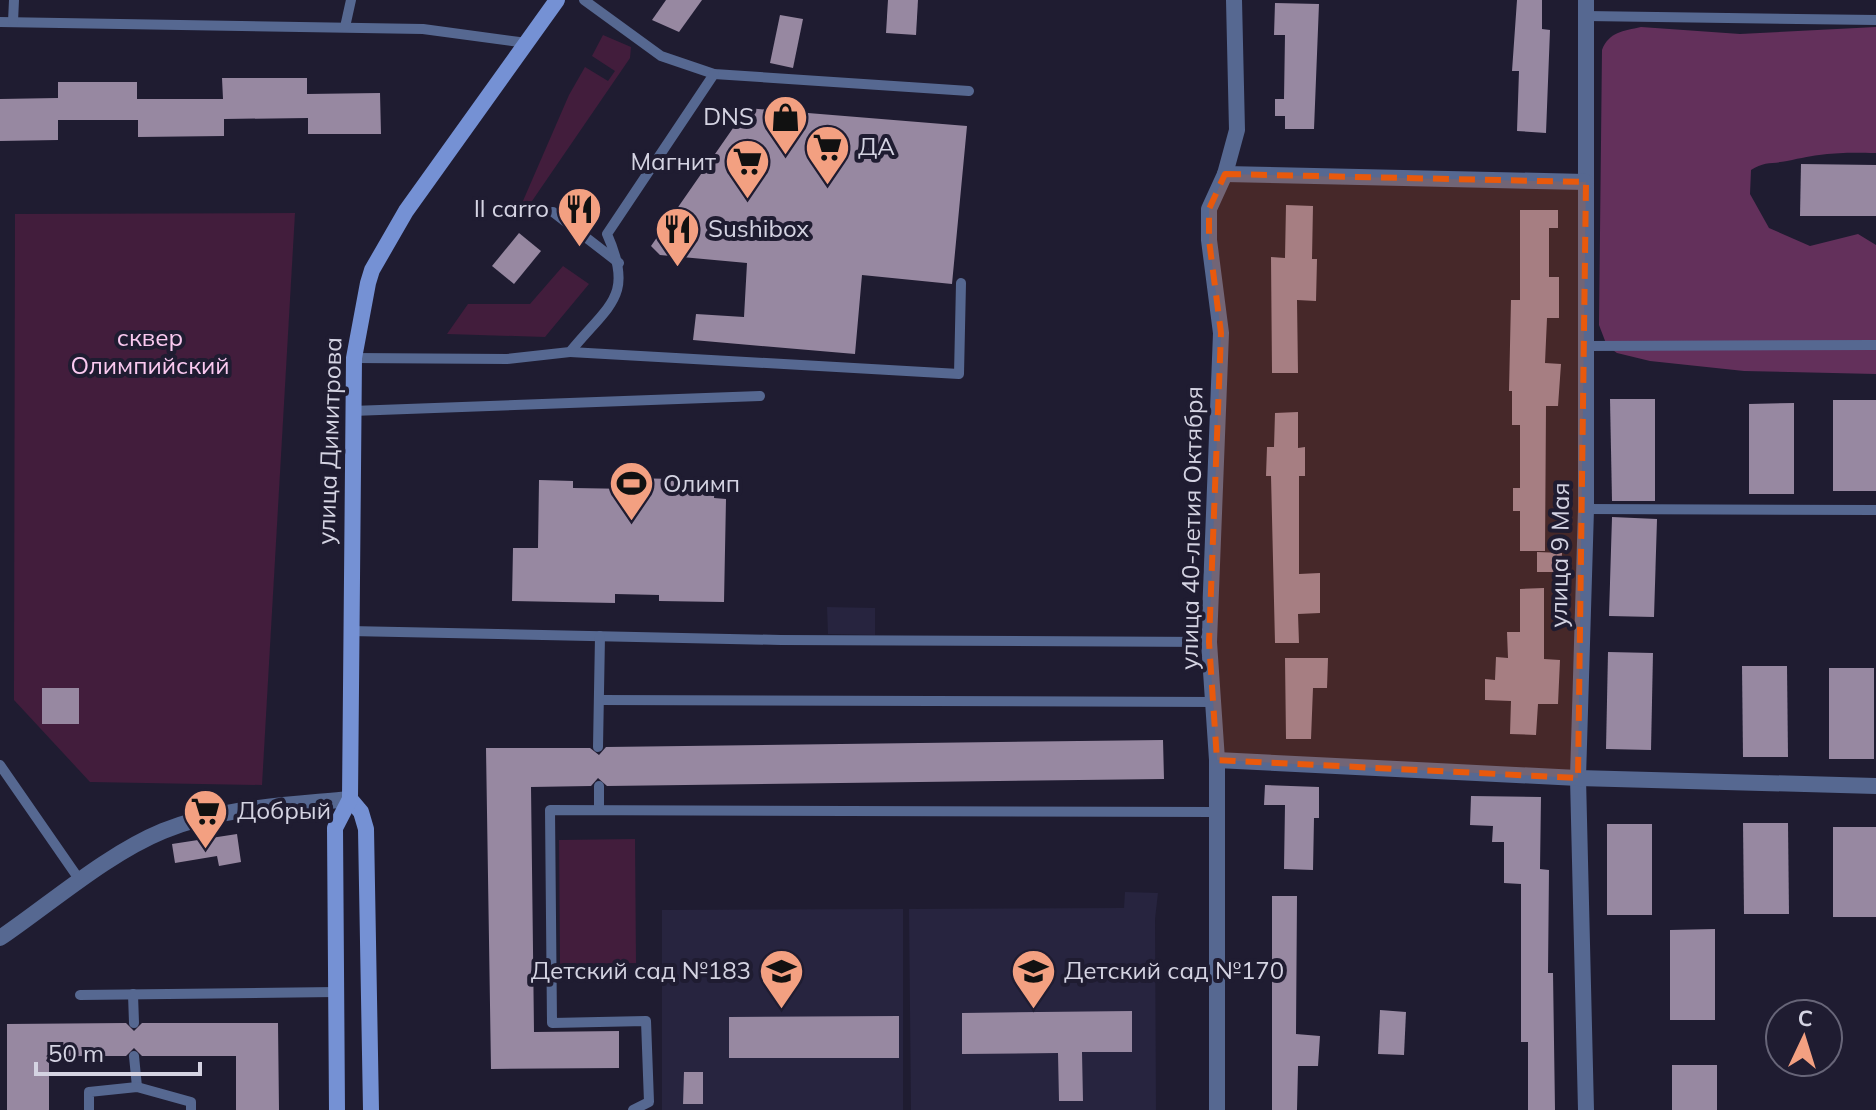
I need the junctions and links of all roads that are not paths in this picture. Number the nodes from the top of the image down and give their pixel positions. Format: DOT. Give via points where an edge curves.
graph roads {
  1 [pos="14,0"];
  2 [pos="351,0"];
  3 [pos="557,0"];
  4 [pos="584,0"];
  5 [pos="1234,0"];
  6 [pos="1586,8"];
  7 [pos="1876,20"];
  8 [pos="0,22"];
  9 [pos="13,22"];
  10 [pos="345,27"];
  11 [pos="527,43"];
  12 [pos="714,74"];
  13 [pos="969,91"];
  14 [pos="1225,174"];
  15 [pos="1586,182"];
  16 [pos="553,212"];
  17 [pos="621,264"];
  18 [pos="961,283"];
  19 [pos="1876,345"];
  20 [pos="1587,346"];
  21 [pos="570,352"];
  22 [pos="354,358"];
  23 [pos="760,396"];
  24 [pos="352,411"];
  25 [pos="1586,509"];
  26 [pos="1876,510"];
  27 [pos="349,631"];
  28 [pos="600,636"];
  29 [pos="1209,642"];
  30 [pos="600,700"];
  31 [pos="1214,702"];
  32 [pos="598,747"];
  33 [pos="1217,760"];
  34 [pos="0,765"];
  35 [pos="1578,778"];
  36 [pos="599,786"];
  37 [pos="1876,786"];
  38 [pos="350,799"];
  39 [pos="599,809"];
  40 [pos="1215,812"];
  41 [pos="82,882"];
  42 [pos="0,938"];
  43 [pos="336,992"];
  44 [pos="133,994"];
  45 [pos="80,995"];
  46 [pos="134,1023"];
  47 [pos="134,1056"];
  48 [pos="137,1087"];
  49 [pos="89,1110"];
  50 [pos="191,1110"];
  51 [pos="337,1110"];
  52 [pos="371,1110"];
  53 [pos="633,1110"];
  54 [pos="1217,1110"];
  55 [pos="1586,1110"];
  1 -- 9 [label="lane"];
  2 -- 10 [label="lane"];
  3 -- 11 [label="main road, улица Димитрова"];
  4 -- 12 [label="lane" via="661,56"];
  5 -- 14 [label="street, улица 40-летия Октября" via="1237,130"];
  6 -- 7 [label="lane"];
  6 -- 15 [label="street, улица 9 Мая"];
  8 -- 9 [label="lane"];
  9 -- 10 [label="lane"];
  10 -- 11 [label="lane" via="423,29"];
  11 -- 22 [label="main road, улица Димитрова" via="384,247 368,283"];
  12 -- 13 [label="lane"];
  12 -- 17 [label="lane" via="607,234"];
  14 -- 15 [label="street"];
  14 -- 29 [label="street, улица 40-летия Октября" via="1209,209 1221,333"];
  15 -- 20 [label="street, улица 9 Мая"];
  16 -- 17 [label="lane"];
  17 -- 21 [label="lane" via="619,292"];
  18 -- 21 [label="lane" via="959,374"];
  19 -- 20 [label="lane"];
  20 -- 25 [label="street, улица 9 Мая"];
  21 -- 22 [label="lane" via="507,359"];
  22 -- 24 [label="main road, улица Димитрова"];
  23 -- 24 [label="lane"];
  24 -- 27 [label="main road, улица Димитрова"];
  25 -- 26 [label="lane"];
  25 -- 35 [label="street, улица 9 Мая"];
  27 -- 28 [label="lane"];
  27 -- 38 [label="main road, улица Димитрова"];
  28 -- 29 [label="lane"];
  28 -- 30 [label="lane"];
  29 -- 31 [label="street, улица 40-летия Октября"];
  30 -- 31 [label="lane"];
  30 -- 32 [label="lane"];
  31 -- 33 [label="street, улица 40-летия Октября"];
  33 -- 35 [label="street"];
  33 -- 40 [label="street, улица 40-летия Октября"];
  34 -- 41 [label="lane"];
  35 -- 37 [label="street"];
  35 -- 55 [label="street, улица 9 Мая"];
  36 -- 39 [label="lane"];
  38 -- 41 [label="street" via="270,807 165,830"];
  38 -- 43 [label="main road, улица Димитрова" via="335,828"];
  38 -- 52 [label="main road, улица Димитрова" via="366,829"];
  39 -- 40 [label="lane"];
  39 -- 53 [label="lane" via="550,810 552,1023 646,1021 649,1102"];
  40 -- 54 [label="street, улица 40-летия Октября"];
  41 -- 42 [label="street"];
  43 -- 44 [label="lane"];
  43 -- 51 [label="main road, улица Димитрова"];
  44 -- 45 [label="lane"];
  44 -- 46 [label="lane"];
  47 -- 48 [label="lane"];
  48 -- 49 [label="lane" via="89,1092"];
  48 -- 50 [label="lane" via="191,1102"];
}
